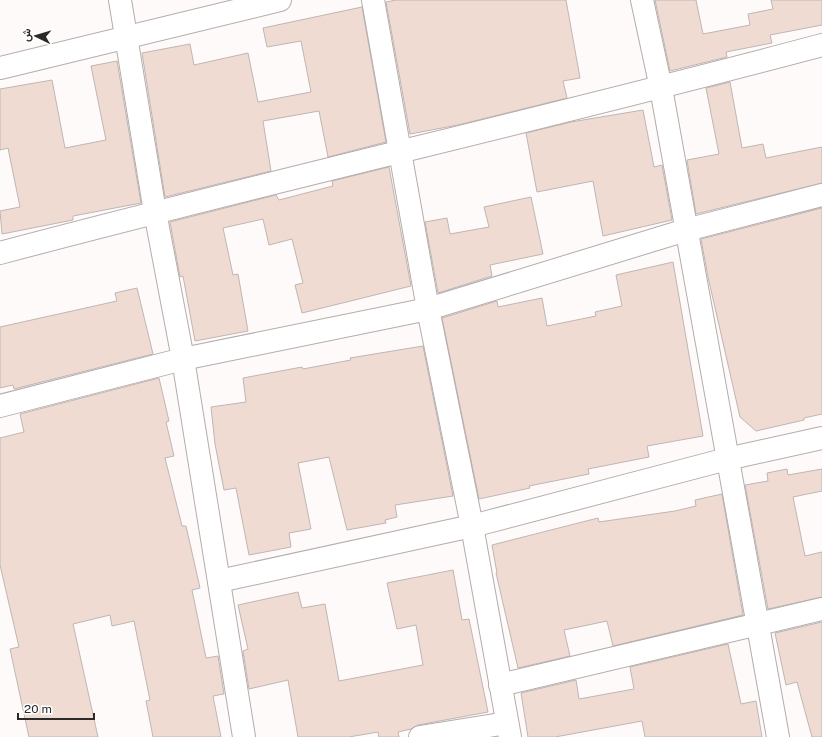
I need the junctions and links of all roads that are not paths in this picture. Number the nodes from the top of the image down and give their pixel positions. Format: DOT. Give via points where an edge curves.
graph roads {
  1 [pos="120,0"];
  2 [pos="280,0"];
  3 [pos="373,0"];
  4 [pos="642,0"];
  5 [pos="126,38"];
  6 [pos="822,45"];
  7 [pos="0,68"];
  8 [pos="661,88"];
  9 [pos="400,150"];
  10 [pos="822,195"];
  11 [pos="155,212"];
  12 [pos="686,230"];
  13 [pos="0,253"];
  14 [pos="428,309"];
  15 [pos="183,359"];
  16 [pos="0,406"];
  17 [pos="822,438"];
  18 [pos="727,459"];
  19 [pos="472,526"];
  20 [pos="219,581"];
  21 [pos="822,609"];
  22 [pos="757,625"];
  23 [pos="500,685"];
  24 [pos="508,730"];
  25 [pos="244,737"];
  26 [pos="420,737"];
  27 [pos="778,737"];
  1 -- 5 [label="street"];
  2 -- 5 [label="street"];
  3 -- 9 [label="street"];
  4 -- 8 [label="street"];
  5 -- 7 [label="street"];
  5 -- 11 [label="street"];
  6 -- 8 [label="street"];
  8 -- 9 [label="street"];
  8 -- 12 [label="street"];
  9 -- 11 [label="street"];
  9 -- 14 [label="street"];
  10 -- 12 [label="street"];
  11 -- 13 [label="street"];
  11 -- 15 [label="street"];
  12 -- 14 [label="street"];
  12 -- 18 [label="street"];
  14 -- 15 [label="street"];
  14 -- 19 [label="street"];
  15 -- 16 [label="street"];
  15 -- 20 [label="street"];
  17 -- 18 [label="street"];
  18 -- 19 [label="street"];
  18 -- 22 [label="street"];
  19 -- 20 [label="street"];
  19 -- 23 [label="street"];
  20 -- 25 [label="street"];
  21 -- 22 [label="street"];
  22 -- 23 [label="street"];
  22 -- 27 [label="street"];
  23 -- 24 [label="street"];
  24 -- 26 [label="street"];
}
